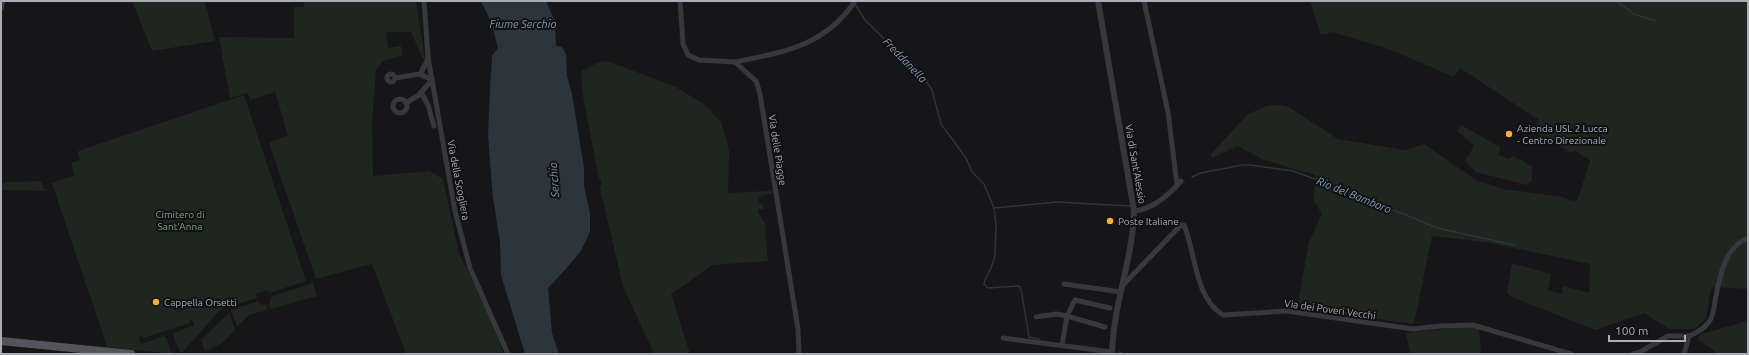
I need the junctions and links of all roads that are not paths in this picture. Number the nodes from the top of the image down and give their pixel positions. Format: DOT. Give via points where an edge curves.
graph roads {
  1 [pos="3,1"];
  2 [pos="424,1"];
  3 [pos="680,1"];
  4 [pos="1098,1"];
  5 [pos="1144,1"];
  6 [pos="853,3"];
  7 [pos="1,9"];
  8 [pos="428,59"];
  9 [pos="735,62"];
  10 [pos="420,74"];
  11 [pos="425,77"];
  12 [pos="395,78"];
  13 [pos="432,80"];
  14 [pos="426,86"];
  15 [pos="421,92"];
  16 [pos="406,103"];
  17 [pos="434,126"];
  18 [pos="1134,211"];
  19 [pos="1748,238"];
  20 [pos="1064,284"];
  21 [pos="1121,289"];
  22 [pos="1110,308"];
  23 [pos="1067,316"];
  24 [pos="1036,318"];
  25 [pos="1105,327"];
  26 [pos="1689,336"];
  27 [pos="1003,338"];
  28 [pos="1,341"];
  29 [pos="1062,345"];
  30 [pos="1112,353"];
  31 [pos="131,354"];
  32 [pos="508,354"];
  33 [pos="799,354"];
  34 [pos="1571,354"];
  35 [pos="1633,354"];
  36 [pos="1684,354"];
  1 -- 7 [label="street"];
  2 -- 8 [label="street, Via della Scogliera"];
  3 -- 9 [label="street" via="683,44 688,55 699,60"];
  4 -- 18 [label="street, Via di Sant'Alessio"];
  5 -- 18 [label="street" via="1168,112 1179,183 1151,206"];
  6 -- 9 [label="street" via="819,36 806,44 776,54"];
  8 -- 10 [label="street"];
  8 -- 13 [label="street, Via della Scogliera"];
  9 -- 33 [label="street, Via delle Piagge" via="756,81 760,94 798,329"];
  10 -- 11 [label="street"];
  10 -- 12 [label="street"];
  11 -- 13 [label="street"];
  11 -- 14 [label="street"];
  13 -- 14 [label="street"];
  13 -- 32 [label="street, Via della Scogliera" via="455,211 470,268"];
  14 -- 15 [label="street"];
  15 -- 16 [label="street"];
  15 -- 17 [label="street"];
  18 -- 21 [label="street, Via di Sant'Alessio" via="1132,239"];
  19 -- 26 [label="street" via="1739,243 1727,258 1720,276 1712,318 1704,328"];
  20 -- 21 [label="street"];
  21 -- 30 [label="street, Via di Sant'Alessio"];
  21 -- 34 [label="street, Via dei Poveri Vecchi" via="1181,225 1184,225 1200,284 1215,310 1223,315 1287,311 1413,329 1473,325"];
  22 -- 23 [label="street" via="1075,300"];
  23 -- 24 [label="street" via="1056,314"];
  23 -- 25 [label="street"];
  23 -- 29 [label="street"];
  26 -- 35 [label="street" via="1668,336"];
  26 -- 36 [label="street"];
  27 -- 29 [label="street"];
  28 -- 31 [label="main road"];
  29 -- 30 [label="street"];
}
